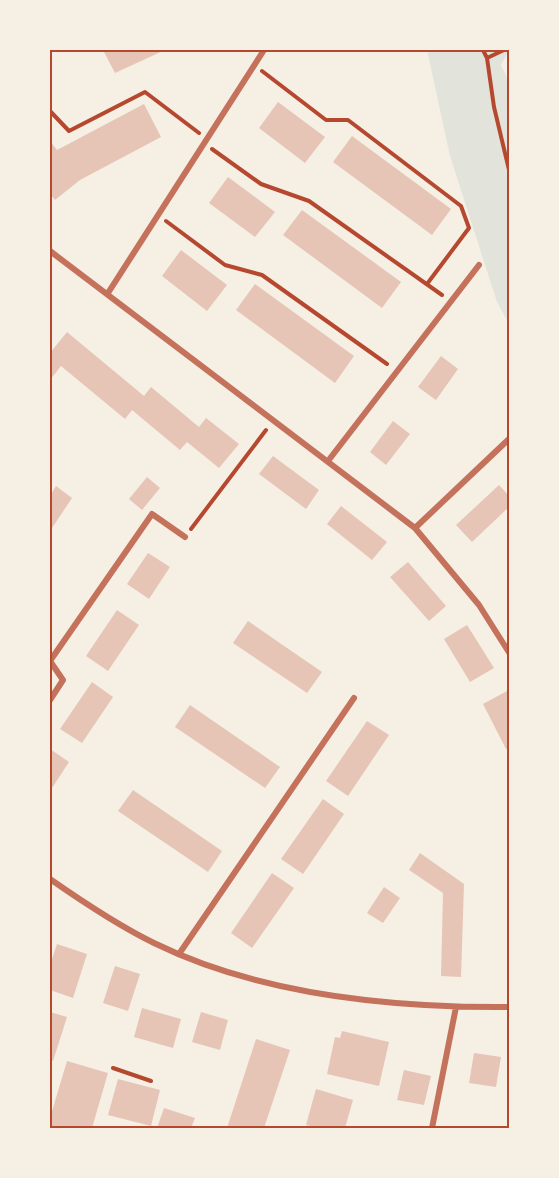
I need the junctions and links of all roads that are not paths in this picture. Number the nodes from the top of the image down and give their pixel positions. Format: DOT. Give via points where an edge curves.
graph roads {
  1 [pos="264,50"];
  2 [pos="50,251"];
  3 [pos="479,265"];
  4 [pos="108,293"];
  5 [pos="510,438"];
  6 [pos="328,461"];
  7 [pos="415,528"];
  8 [pos="185,537"];
  9 [pos="510,654"];
  10 [pos="50,661"];
  11 [pos="354,698"];
  12 [pos="50,700"];
  13 [pos="50,879"];
  14 [pos="179,954"];
  15 [pos="456,1007"];
  16 [pos="510,1007"];
  17 [pos="432,1128"];
  1 -- 4 [label="street"];
  2 -- 4 [label="street"];
  3 -- 6 [label="street"];
  4 -- 6 [label="street"];
  5 -- 7 [label="street"];
  6 -- 7 [label="street"];
  7 -- 9 [label="street" via="479,605"];
  8 -- 10 [label="street" via="152,514"];
  10 -- 12 [label="street" via="63,680"];
  11 -- 14 [label="street"];
  13 -- 14 [label="street" via="118,924"];
  14 -- 15 [label="street" via="249,977 345,998 394,1005"];
  15 -- 16 [label="street"];
  15 -- 17 [label="street"];
}
